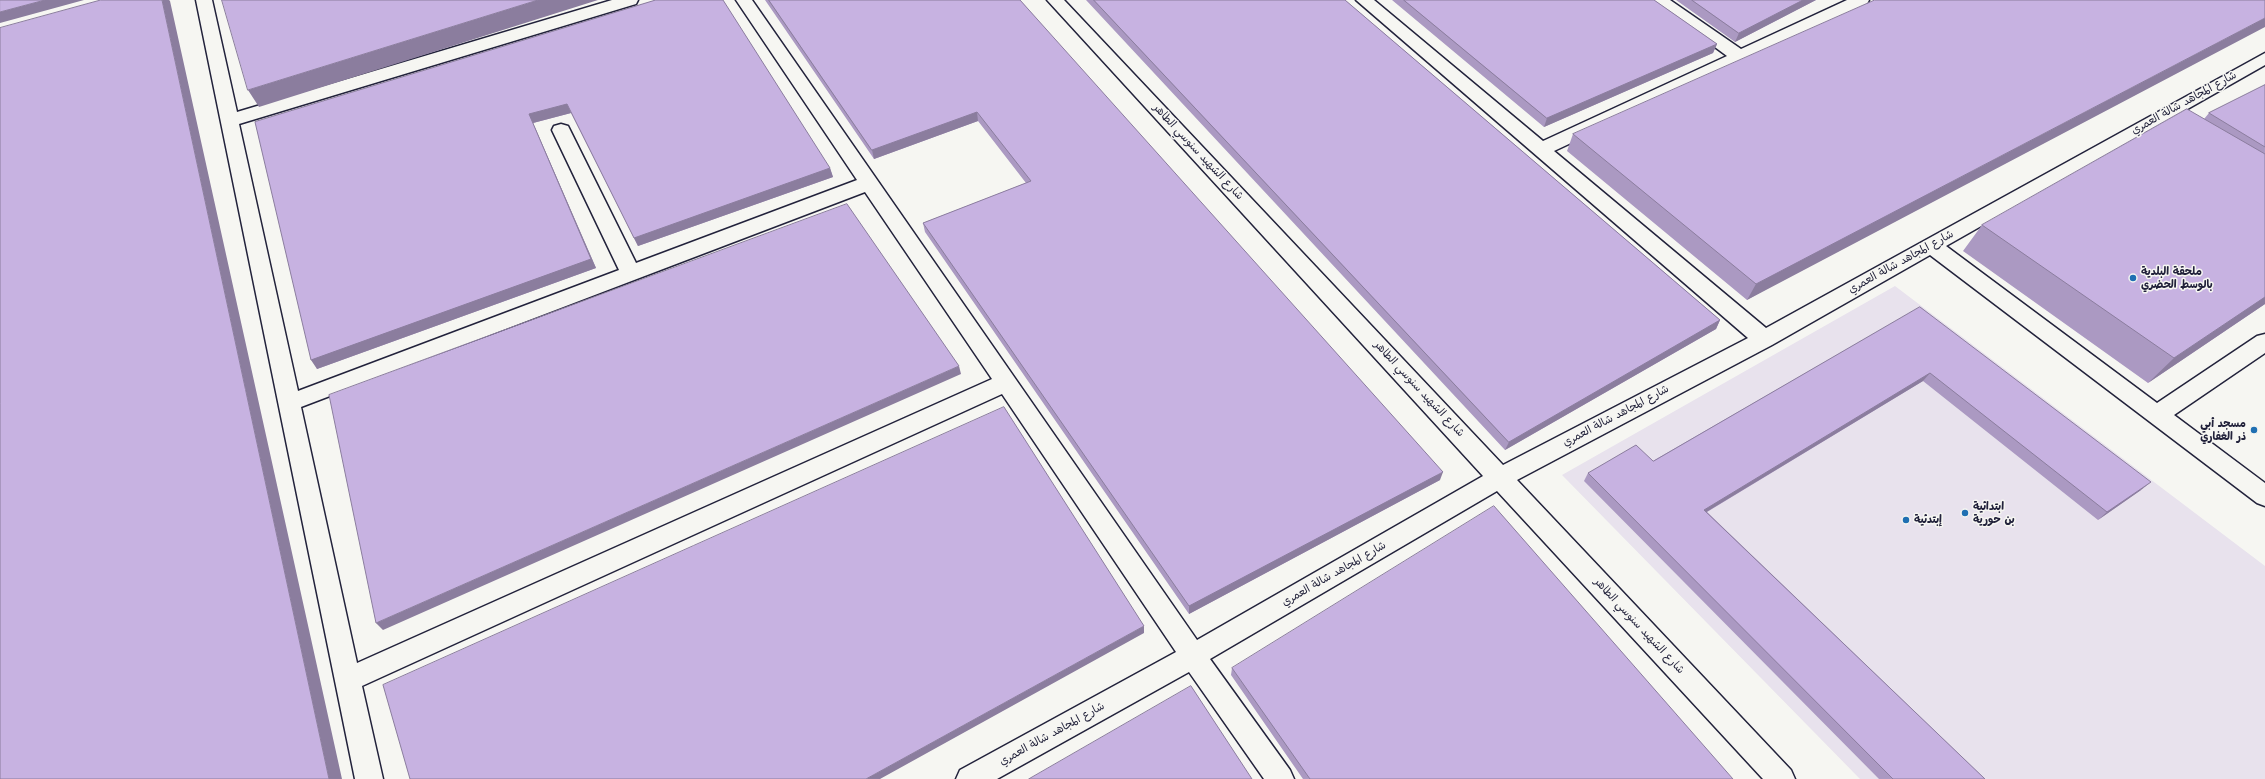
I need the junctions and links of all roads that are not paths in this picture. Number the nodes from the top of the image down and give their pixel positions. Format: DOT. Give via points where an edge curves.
graph roads {
  1 [pos="204,0"];
  2 [pos="630,0"];
  3 [pos="744,0"];
  4 [pos="1055,0"];
  5 [pos="1364,0"];
  6 [pos="1659,0"];
  7 [pos="1861,0"];
  8 [pos="1740,57"];
  9 [pos="2265,58"];
  10 [pos="2164,114"];
  11 [pos="229,121"];
  12 [pos="2184,127"];
  13 [pos="561,130"];
  14 [pos="1540,150"];
  15 [pos="869,183"];
  16 [pos="1930,245"];
  17 [pos="631,273"];
  18 [pos="1764,339"];
  19 [pos="2265,342"];
  20 [pos="1006,383"];
  21 [pos="289,402"];
  22 [pos="2157,415"];
  23 [pos="1501,477"];
  24 [pos="2265,496"];
  25 [pos="1193,656"];
  26 [pos="348,680"];
  27 [pos="369,779"];
  28 [pos="970,779"];
  29 [pos="1280,779"];
  30 [pos="1781,779"];
  1 -- 11 [label="street"];
  2 -- 11 [label="street"];
  3 -- 15 [label="street"];
  4 -- 23 [label="street, شارع الشهيد سنوسي الطاهر"];
  5 -- 14 [label="street"];
  6 -- 8 [label="street"];
  7 -- 8 [label="street"];
  8 -- 14 [label="street"];
  9 -- 10 [label="street, شارع المجاهد شالة العمري"];
  10 -- 12 [label="street"];
  10 -- 16 [label="street, شارع المجاهد شالة العمري"];
  11 -- 21 [label="street"];
  13 -- 17 [label="street"];
  14 -- 18 [label="street"];
  15 -- 17 [label="street"];
  15 -- 20 [label="street"];
  16 -- 18 [label="street, شارع المجاهد شالة العمري"];
  16 -- 22 [label="street"];
  17 -- 21 [label="street"];
  18 -- 23 [label="street, شارع المجاهد شالة العمري"];
  19 -- 22 [label="street"];
  20 -- 25 [label="street"];
  20 -- 26 [label="street"];
  21 -- 26 [label="street"];
  22 -- 24 [label="street"];
  23 -- 25 [label="street, شارع المجاهد شالة العمري"];
  23 -- 30 [label="street, شارع الشهيد سنوسي الطاهر"];
  25 -- 28 [label="street, شارع المجاهد شالة العمري"];
  25 -- 29 [label="street"];
  26 -- 27 [label="street"];
}
